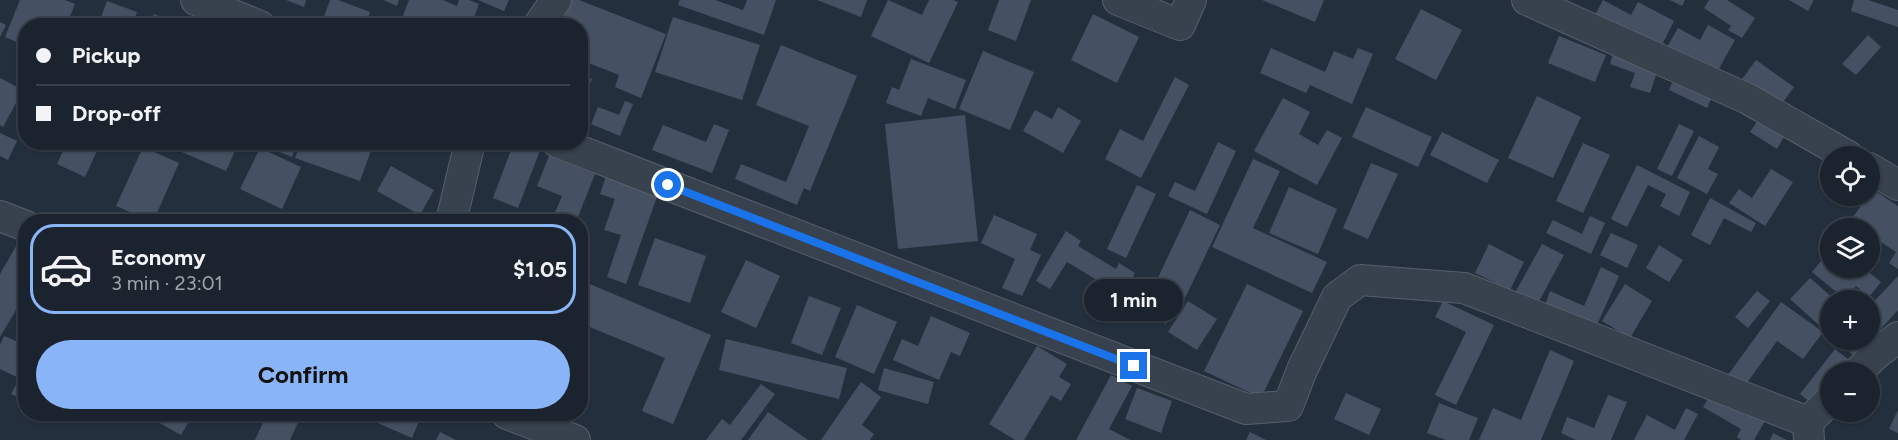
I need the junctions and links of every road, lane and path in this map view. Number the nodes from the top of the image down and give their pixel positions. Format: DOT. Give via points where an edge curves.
graph roads {
  1 [pos="196,0"];
  2 [pos="556,0"];
  3 [pos="1118,0"];
  4 [pos="1191,0"];
  5 [pos="1527,0"];
  6 [pos="240,18"];
  7 [pos="544,18"];
  8 [pos="1830,146"];
  9 [pos="468,150"];
  10 [pos="578,150"];
  11 [pos="1880,174"];
  12 [pos="1898,185"];
  13 [pos="453,214"];
  14 [pos="0,216"];
  15 [pos="18,223"];
  16 [pos="1898,337"];
  17 [pos="1868,362"];
  18 [pos="1820,415"];
  19 [pos="524,421"];
  20 [pos="1809,431"];
  21 [pos="566,438"];
  1 -- 6 [label="street"];
  2 -- 7 [label="street"];
  3 -- 4 [label="street" via="1180,25"];
  5 -- 8 [label="street" via="1748,99"];
  9 -- 13 [label="street"];
  10 -- 20 [label="street" via="1246,409 1288,405 1337,297 1360,280 1464,288"];
  11 -- 12 [label="street"];
  14 -- 15 [label="street"];
  16 -- 17 [label="street"];
  18 -- 20 [label="street"];
  19 -- 21 [label="street"];
}
